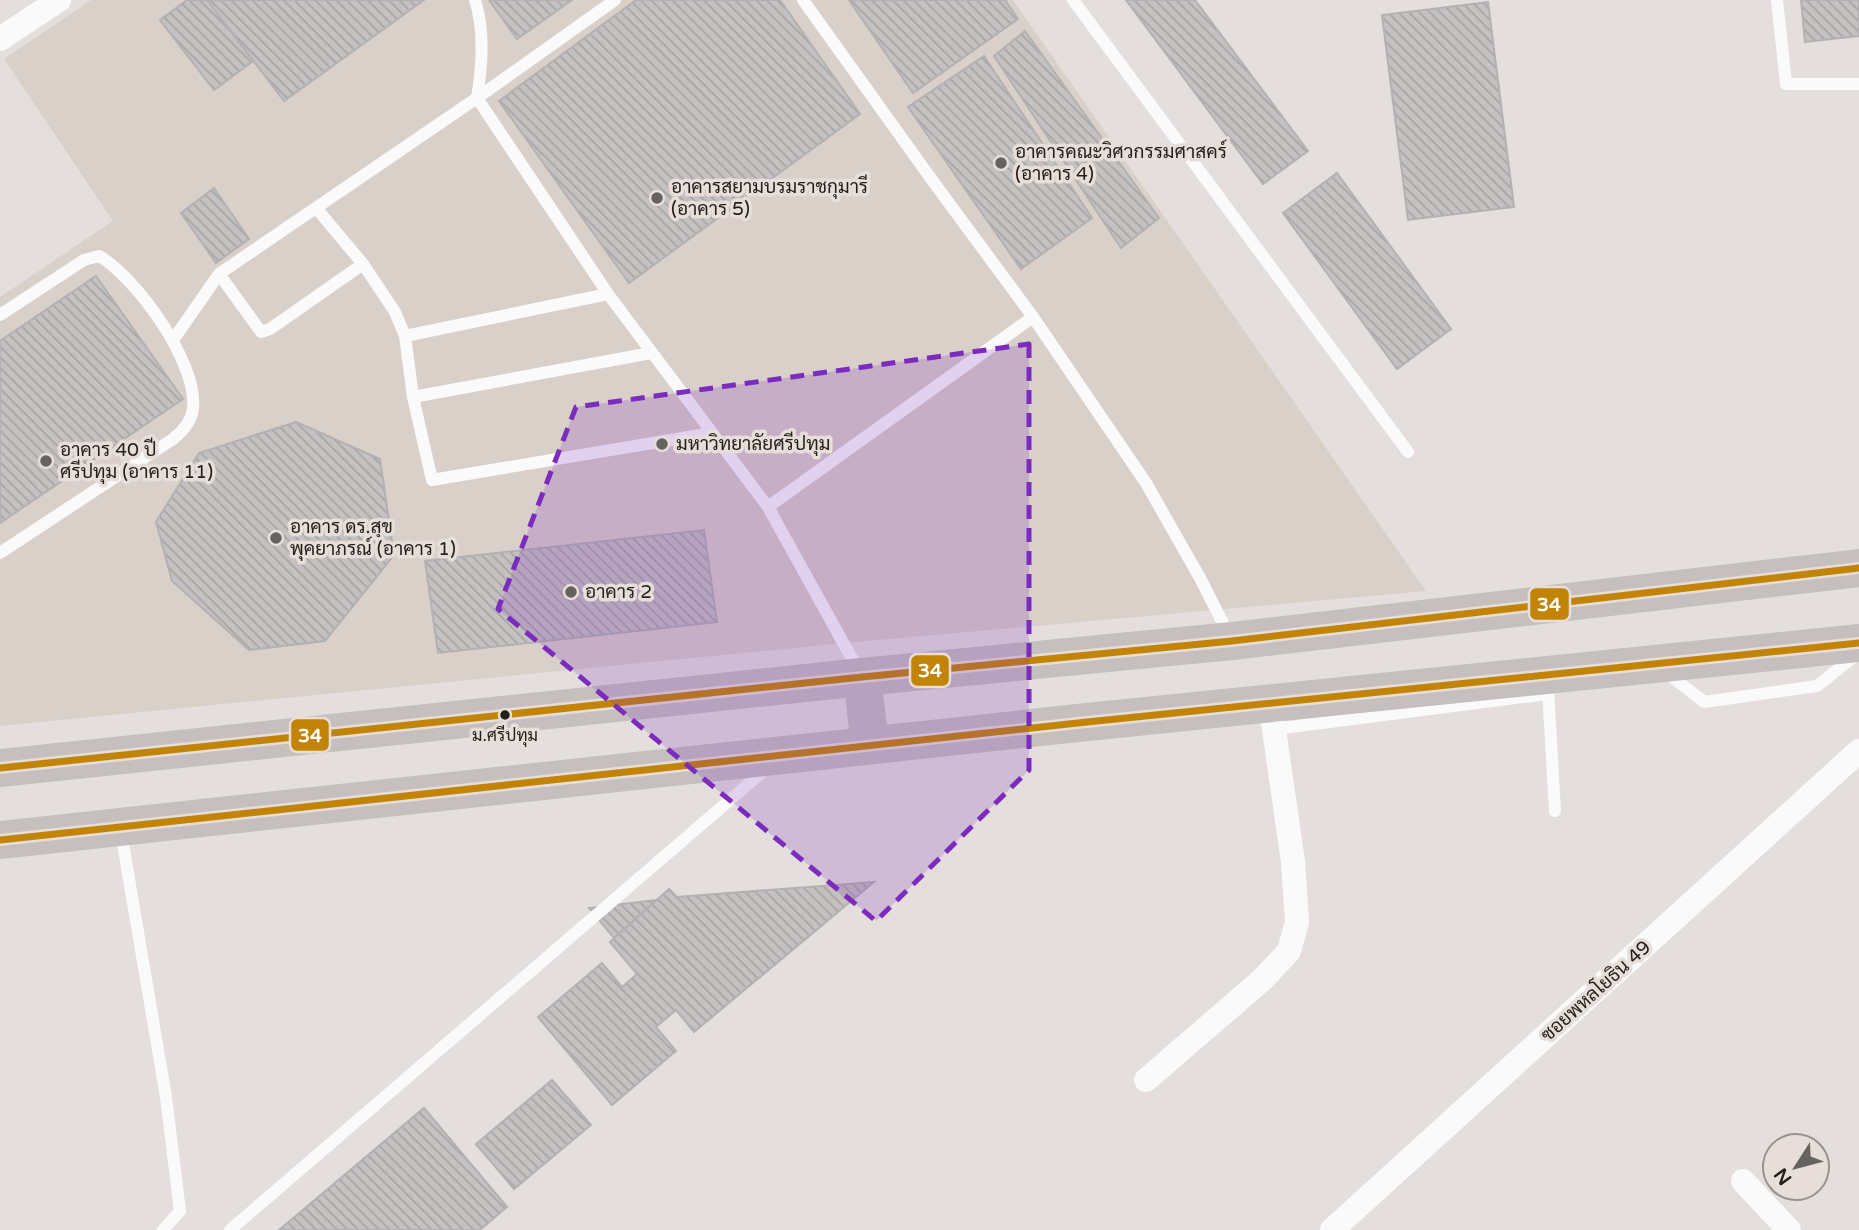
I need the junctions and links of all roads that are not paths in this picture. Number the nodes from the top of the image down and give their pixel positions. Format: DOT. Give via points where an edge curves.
graph roads {
  1 [pos="59,0"];
  2 [pos="475,0"];
  3 [pos="615,0"];
  4 [pos="803,0"];
  5 [pos="1073,0"];
  6 [pos="1777,0"];
  7 [pos="0,38"];
  8 [pos="1859,84"];
  9 [pos="477,98"];
  10 [pos="317,209"];
  11 [pos="363,264"];
  12 [pos="219,274"];
  13 [pos="608,294"];
  14 [pos="0,315"];
  15 [pos="1033,317"];
  16 [pos="405,336"];
  17 [pos="173,340"];
  18 [pos="651,353"];
  19 [pos="413,397"];
  20 [pos="712,433"];
  21 [pos="1408,452"];
  22 [pos="768,507"];
  23 [pos="0,553"];
  24 [pos="1859,568"];
  25 [pos="1232,641"];
  26 [pos="1859,643"];
  27 [pos="1859,652"];
  28 [pos="1653,662"];
  29 [pos="862,677"];
  30 [pos="1548,684"];
  31 [pos="1273,716"];
  32 [pos="870,745"];
  33 [pos="1859,751"];
  34 [pos="783,754"];
  35 [pos="0,768"];
  36 [pos="1555,811"];
  37 [pos="120,826"];
  38 [pos="0,840"];
  39 [pos="1146,1080"];
  40 [pos="1743,1181"];
  41 [pos="163,1230"];
  42 [pos="230,1230"];
  43 [pos="1332,1230"];
  44 [pos="1789,1230"];
  1 -- 7 [label="street"];
  2 -- 9 [label="lane" via="482,62"];
  3 -- 9 [label="lane"];
  4 -- 15 [label="lane"];
  5 -- 21 [label="lane"];
  6 -- 8 [label="lane" via="1786,84"];
  9 -- 10 [label="lane"];
  9 -- 13 [label="lane"];
  10 -- 11 [label="lane"];
  10 -- 12 [label="lane"];
  11 -- 12 [label="lane" via="261,332"];
  11 -- 16 [label="lane" via="390,303"];
  12 -- 17 [label="lane"];
  13 -- 16 [label="lane"];
  13 -- 18 [label="lane"];
  14 -- 17 [label="lane" via="84,260 99,256 126,276"];
  15 -- 22 [label="lane"];
  15 -- 25 [label="lane" via="1146,483"];
  16 -- 19 [label="lane"];
  17 -- 23 [label="lane" via="194,395 193,411 182,431"];
  18 -- 19 [label="lane"];
  18 -- 20 [label="lane"];
  19 -- 20 [label="lane" via="432,480"];
  20 -- 22 [label="lane"];
  22 -- 29 [label="lane"];
  24 -- 25 [label="main road"];
  25 -- 29 [label="main road"];
  26 -- 28 [label="main road"];
  27 -- 28 [label="lane" via="1817,687 1704,702"];
  28 -- 30 [label="main road"];
  29 -- 32 [label="main road"];
  29 -- 35 [label="main road"];
  30 -- 31 [label="main road"];
  30 -- 36 [label="lane"];
  31 -- 32 [label="main road"];
  31 -- 39 [label="street" via="1293,862 1297,922 1289,951"];
  32 -- 34 [label="main road"];
  33 -- 43 [label="street, ซอยพหลโยธิน 49"];
  34 -- 37 [label="main road"];
  34 -- 42 [label="lane"];
  37 -- 38 [label="main road"];
  37 -- 41 [label="lane" via="178,1186 180,1211"];
  40 -- 44 [label="street"];
}
